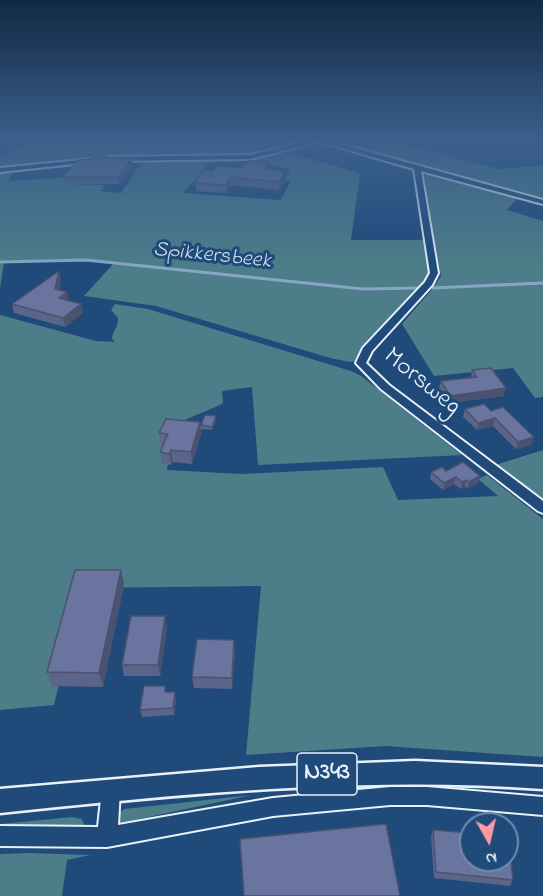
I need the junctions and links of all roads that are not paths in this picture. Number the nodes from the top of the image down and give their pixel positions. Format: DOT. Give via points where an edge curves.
graph roads {
  1 [pos="419,184"];
  2 [pos="474,184"];
  3 [pos="543,202"];
  4 [pos="543,508"];
  5 [pos="543,778"];
  6 [pos="111,790"];
  7 [pos="0,801"];
  8 [pos="543,806"];
  9 [pos="0,836"];
  10 [pos="108,837"];
  1 -- 4 [label="street, Morsweg" via="434,273 367,350 361,363 384,387"];
  2 -- 3 [label="street"];
  5 -- 6 [label="main road, N343" via="417,772 313,774"];
  6 -- 7 [label="main road, N343"];
  6 -- 10 [label="street"];
  8 -- 10 [label="street" via="427,796 338,800 273,807"];
  9 -- 10 [label="street"];
}
